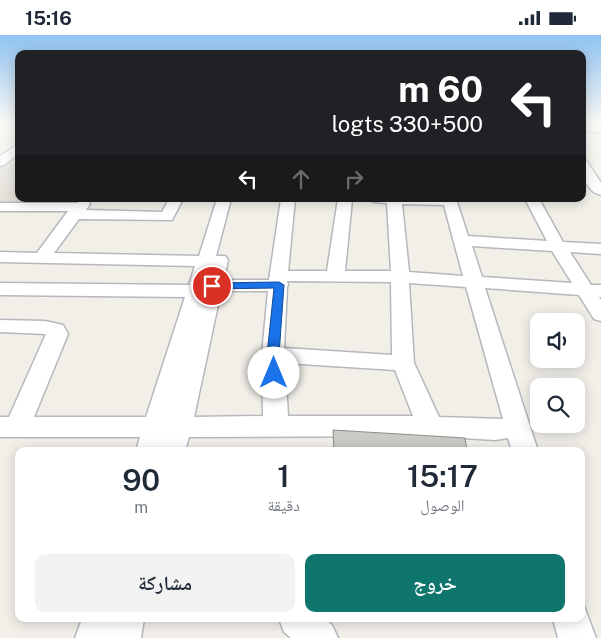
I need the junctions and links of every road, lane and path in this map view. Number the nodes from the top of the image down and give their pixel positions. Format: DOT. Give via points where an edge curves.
graph roads {
  1 [pos="14,150"];
  2 [pos="0,162"];
  3 [pos="586,169"];
  4 [pos="601,169"];
  5 [pos="586,170"];
  6 [pos="586,172"];
  7 [pos="601,174"];
  8 [pos="601,191"];
  9 [pos="174,202"];
  10 [pos="223,202"];
  11 [pos="236,202"];
  12 [pos="288,202"];
  13 [pos="345,202"];
  14 [pos="387,202"];
  15 [pos="450,202"];
  16 [pos="534,202"];
  17 [pos="80,207"];
  18 [pos="1,208"];
  19 [pos="463,241"];
  20 [pos="558,247"];
  21 [pos="601,249"];
  22 [pos="0,257"];
  23 [pos="42,257"];
  24 [pos="206,261"];
  25 [pos="334,276"];
  26 [pos="400,277"];
  27 [pos="279,281"];
  28 [pos="473,282"];
  29 [pos="204,288"];
  30 [pos="0,289"];
  31 [pos="594,291"];
  32 [pos="601,315"];
  33 [pos="0,326"];
  34 [pos="273,355"];
  35 [pos="403,363"];
  36 [pos="276,426"];
  37 [pos="430,426"];
  38 [pos="8,428"];
  39 [pos="169,435"];
  40 [pos="522,439"];
  41 [pos="154,447"];
  42 [pos="99,622"];
  43 [pos="125,622"];
  44 [pos="300,622"];
  45 [pos="572,622"];
  46 [pos="94,638"];
  47 [pos="122,638"];
  48 [pos="319,638"];
  49 [pos="577,638"];
  1 -- 2 [label="street"];
  3 -- 4 [label="street"];
  5 -- 7 [label="street"];
  6 -- 8 [label="street"];
  9 -- 17 [label="street" via="167,217"];
  10 -- 24 [label="street"];
  11 -- 29 [label="street"];
  12 -- 27 [label="street"];
  13 -- 25 [label="street"];
  14 -- 26 [label="street"];
  15 -- 19 [label="street"];
  16 -- 20 [label="street"];
  17 -- 18 [label="street"];
  17 -- 23 [label="street"];
  19 -- 20 [label="street"];
  19 -- 28 [label="street"];
  20 -- 21 [label="street"];
  20 -- 31 [label="street"];
  22 -- 23 [label="street"];
  23 -- 24 [label="street"];
  24 -- 29 [label="street"];
  25 -- 26 [label="street"];
  25 -- 27 [label="street"];
  26 -- 28 [label="street"];
  26 -- 35 [label="street"];
  27 -- 29 [label="street"];
  27 -- 34 [label="street"];
  28 -- 31 [label="street"];
  28 -- 40 [label="street"];
  29 -- 30 [label="street"];
  29 -- 39 [label="street"];
  31 -- 32 [label="street"];
  33 -- 38 [label="street" via="45,327 56,329 57,335"];
  34 -- 35 [label="street"];
  34 -- 36 [label="street"];
  35 -- 37 [label="street"];
  36 -- 37 [label="street"];
  36 -- 39 [label="street"];
  37 -- 40 [label="street" via="495,430"];
  38 -- 39 [label="street"];
  39 -- 41 [label="street"];
  42 -- 46 [label="street"];
  43 -- 47 [label="street"];
  44 -- 48 [label="street"];
  45 -- 49 [label="street"];
}
